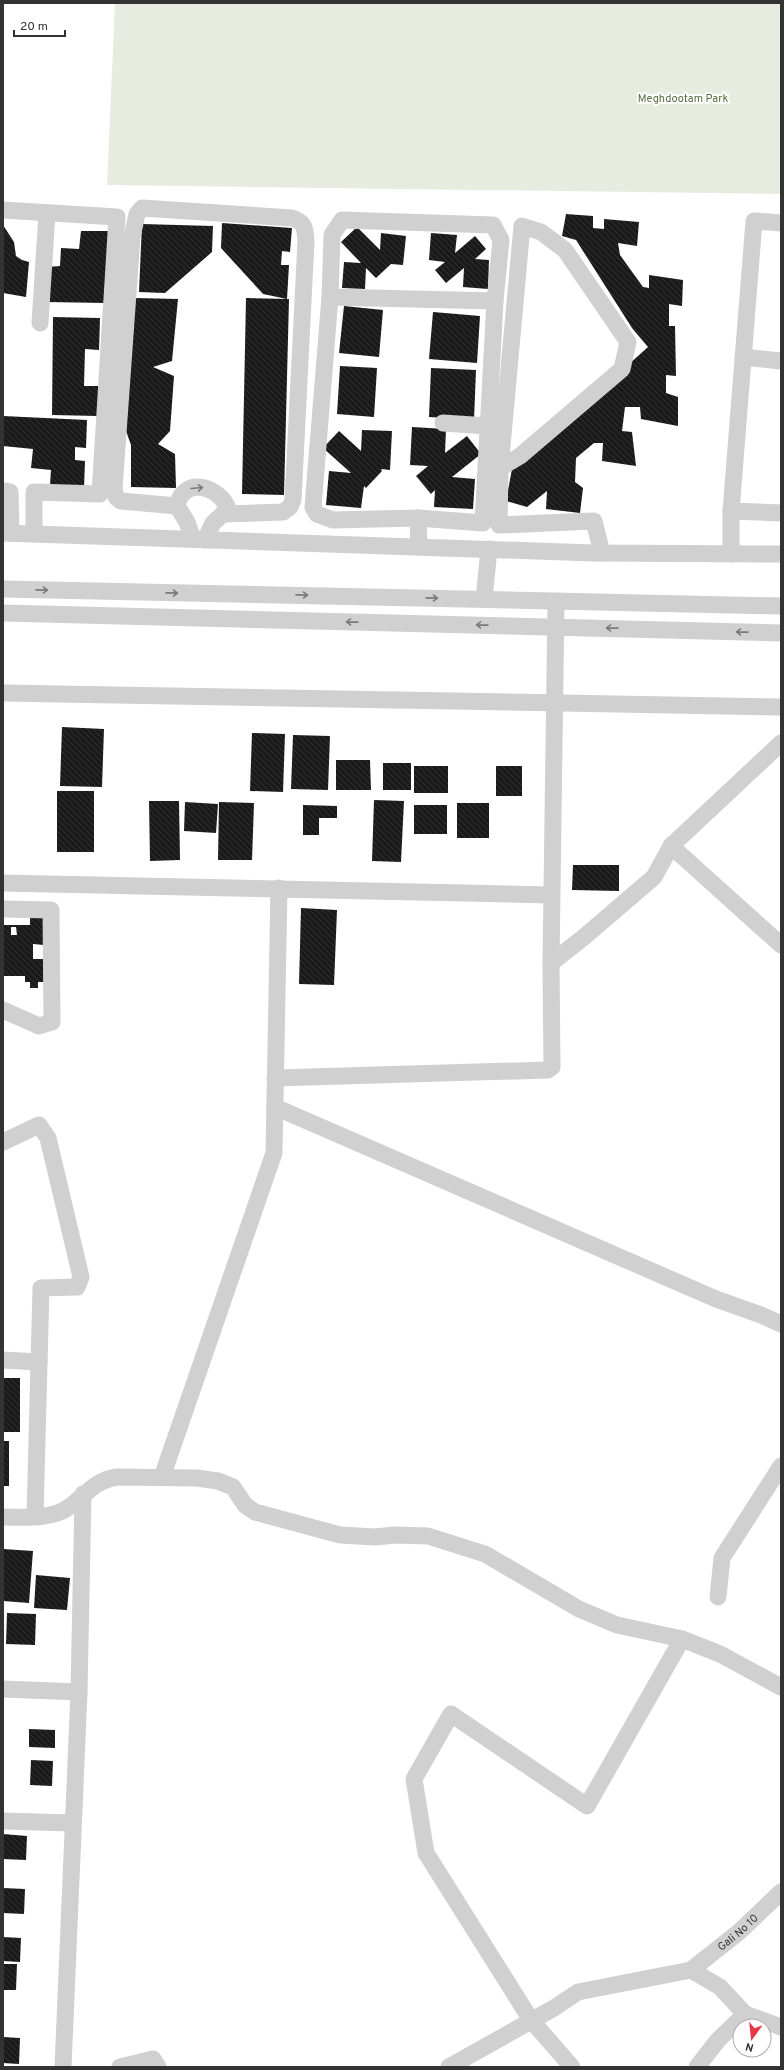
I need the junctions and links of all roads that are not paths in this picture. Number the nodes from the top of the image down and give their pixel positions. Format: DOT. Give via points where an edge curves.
graph roads {
  1 [pos="3,210"];
  2 [pos="47,213"];
  3 [pos="781,222"];
  4 [pos="330,297"];
  5 [pos="495,301"];
  6 [pos="40,324"];
  7 [pos="743,357"];
  8 [pos="781,361"];
  9 [pos="443,423"];
  10 [pos="488,426"];
  11 [pos="500,468"];
  12 [pos="7,491"];
  13 [pos="34,492"];
  14 [pos="177,506"];
  15 [pos="731,511"];
  16 [pos="781,513"];
  17 [pos="223,514"];
  18 [pos="418,518"];
  19 [pos="378,519"];
  20 [pos="7,533"];
  21 [pos="34,534"];
  22 [pos="199,539"];
  23 [pos="378,546"];
  24 [pos="419,547"];
  25 [pos="489,549"];
  26 [pos="602,553"];
  27 [pos="731,554"];
  28 [pos="781,554"];
  29 [pos="3,589"];
  30 [pos="484,599"];
  31 [pos="556,601"];
  32 [pos="781,606"];
  33 [pos="3,613"];
  34 [pos="555,627"];
  35 [pos="781,633"];
  36 [pos="3,693"];
  37 [pos="554,703"];
  38 [pos="781,707"];
  39 [pos="781,743"];
  40 [pos="671,846"];
  41 [pos="3,883"];
  42 [pos="51,884"];
  43 [pos="279,888"];
  44 [pos="551,895"];
  45 [pos="3,909"];
  46 [pos="51,910"];
  47 [pos="781,945"];
  48 [pos="551,963"];
  49 [pos="3,1010"];
  50 [pos="275,1078"];
  51 [pos="275,1108"];
  52 [pos="3,1142"];
  53 [pos="781,1324"];
  54 [pos="3,1360"];
  55 [pos="39,1362"];
  56 [pos="781,1466"];
  57 [pos="162,1477"];
  58 [pos="83,1494"];
  59 [pos="35,1516"];
  60 [pos="3,1517"];
  61 [pos="718,1597"];
  62 [pos="682,1639"];
  63 [pos="781,1687"];
  64 [pos="3,1689"];
  65 [pos="79,1692"];
  66 [pos="3,1820"];
  67 [pos="72,1823"];
  68 [pos="781,1892"];
  69 [pos="692,1970"];
  70 [pos="745,2014"];
  71 [pos="532,2020"];
  72 [pos="781,2027"];
  73 [pos="63,2067"];
  74 [pos="120,2067"];
  75 [pos="158,2067"];
  76 [pos="449,2067"];
  77 [pos="572,2067"];
  78 [pos="697,2067"];
  1 -- 2 [label="street"];
  2 -- 6 [label="street"];
  2 -- 13 [label="street" via="117,217 100,494"];
  3 -- 7 [label="street" via="754,221"];
  4 -- 5 [label="street"];
  4 -- 5 [label="street" via="332,235 342,220 493,225 501,240"];
  4 -- 19 [label="street" via="313,507 317,514 333,520"];
  5 -- 10 [label="street"];
  7 -- 8 [label="street"];
  7 -- 15 [label="street"];
  9 -- 10 [label="street"];
  10 -- 18 [label="street" via="483,523"];
  11 -- 11 [label="street" via="501,460 522,226 541,232 565,250 628,342 622,369 520,456"];
  11 -- 26 [label="street" via="499,525 594,521"];
  12 -- 13 [label="street"];
  12 -- 20 [label="street"];
  13 -- 21 [label="street"];
  14 -- 17 [label="street, one-way" via="179,498 189,489 199,486 211,490 222,498 227,506"];
  14 -- 17 [label="street" via="121,501 116,497 114,488 132,237 137,214 142,208 301,220 305,227 306,240 293,500 290,508 283,512"];
  14 -- 22 [label="street"];
  15 -- 16 [label="street"];
  15 -- 27 [label="street"];
  17 -- 22 [label="street"];
  18 -- 19 [label="street"];
  18 -- 24 [label="street"];
  19 -- 23 [label="street"];
  20 -- 21 [label="street"];
  21 -- 22 [label="street"];
  22 -- 23 [label="street"];
  23 -- 24 [label="street"];
  24 -- 25 [label="street"];
  25 -- 26 [label="street"];
  25 -- 30 [label="street"];
  26 -- 27 [label="street"];
  27 -- 28 [label="street"];
  29 -- 30 [label="street, one-way"];
  30 -- 31 [label="street"];
  31 -- 32 [label="street"];
  31 -- 34 [label="street"];
  34 -- 33 [label="street, one-way"];
  35 -- 34 [label="street, one-way"];
  34 -- 37 [label="street"];
  36 -- 37 [label="street"];
  37 -- 38 [label="street"];
  37 -- 44 [label="street"];
  39 -- 40 [label="street"];
  40 -- 47 [label="street"];
  40 -- 48 [label="street" via="654,877"];
  41 -- 42 [label="street"];
  42 -- 43 [label="street"];
  42 -- 46 [label="street"];
  43 -- 44 [label="street"];
  43 -- 50 [label="street"];
  44 -- 48 [label="street"];
  45 -- 46 [label="street"];
  46 -- 49 [label="street" via="52,1022 39,1026"];
  48 -- 50 [label="street" via="553,1063 548,1070"];
  50 -- 51 [label="street"];
  51 -- 53 [label="street" via="716,1299 761,1314"];
  51 -- 57 [label="street" via="274,1153"];
  52 -- 55 [label="street" via="38,1125 48,1138 81,1277 77,1287 41,1288"];
  54 -- 55 [label="street"];
  55 -- 59 [label="street"];
  56 -- 61 [label="street" via="722,1558"];
  57 -- 58 [label="street" via="117,1476 93,1485"];
  57 -- 62 [label="street" via="218,1481 233,1487 245,1505 255,1512 340,1535 428,1536 485,1554 579,1609 617,1625"];
  58 -- 59 [label="street" via="69,1507 58,1512"];
  58 -- 65 [label="street"];
  59 -- 60 [label="street"];
  62 -- 63 [label="street" via="720,1654"];
  62 -- 71 [label="street" via="587,1806 451,1714 414,1779 426,1853"];
  64 -- 65 [label="street"];
  65 -- 67 [label="street"];
  66 -- 67 [label="street"];
  67 -- 73 [label="street"];
  68 -- 69 [label="street, Gali No 10" via="739,1932"];
  69 -- 70 [label="street" via="720,1988"];
  69 -- 71 [label="street" via="578,1992"];
  70 -- 72 [label="street"];
  70 -- 78 [label="street" via="718,2040"];
  71 -- 76 [label="street"];
  71 -- 77 [label="street"];
  74 -- 75 [label="street" via="153,2059"];
}
